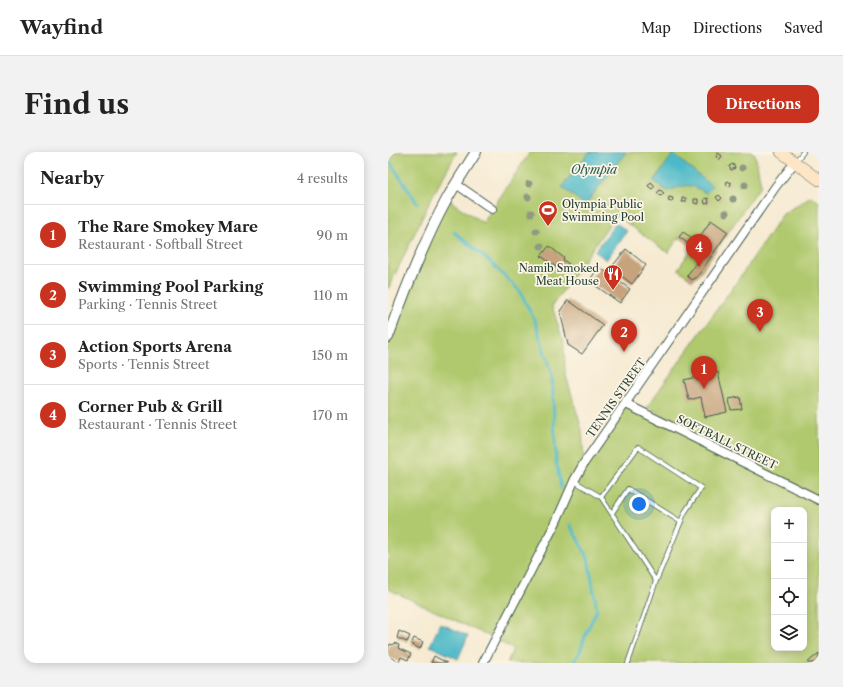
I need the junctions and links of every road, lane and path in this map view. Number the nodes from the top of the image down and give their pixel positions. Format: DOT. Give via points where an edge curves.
graph roads {
  1 [pos="476,152"];
  2 [pos="780,152"];
  3 [pos="803,152"];
  4 [pos="795,162"];
  5 [pos="819,180"];
  6 [pos="456,184"];
  7 [pos="492,209"];
  8 [pos="388,337"];
  9 [pos="626,404"];
  10 [pos="574,481"];
  11 [pos="601,497"];
  12 [pos="819,500"];
  13 [pos="612,513"];
  14 [pos="681,522"];
  15 [pos="656,581"];
  16 [pos="483,663"];
  17 [pos="628,663"];
  1 -- 6 [label="street"];
  2 -- 4 [label="main road"];
  3 -- 4 [label="lane"];
  4 -- 5 [label="main road"];
  4 -- 9 [label="street, TENNIS STREET"];
  6 -- 7 [label="street"];
  6 -- 8 [label="street" via="410,276"];
  9 -- 10 [label="street, TENNIS STREET"];
  9 -- 12 [label="street, SOFTBALL STREET"];
  10 -- 11 [label="lane"];
  10 -- 16 [label="street, TENNIS STREET" via="556,522"];
  11 -- 13 [label="lane"];
  11 -- 14 [label="lane" via="638,447 701,488"];
  13 -- 14 [label="lane" via="628,489"];
  13 -- 15 [label="lane"];
  14 -- 15 [label="lane"];
  15 -- 17 [label="lane"];
}
